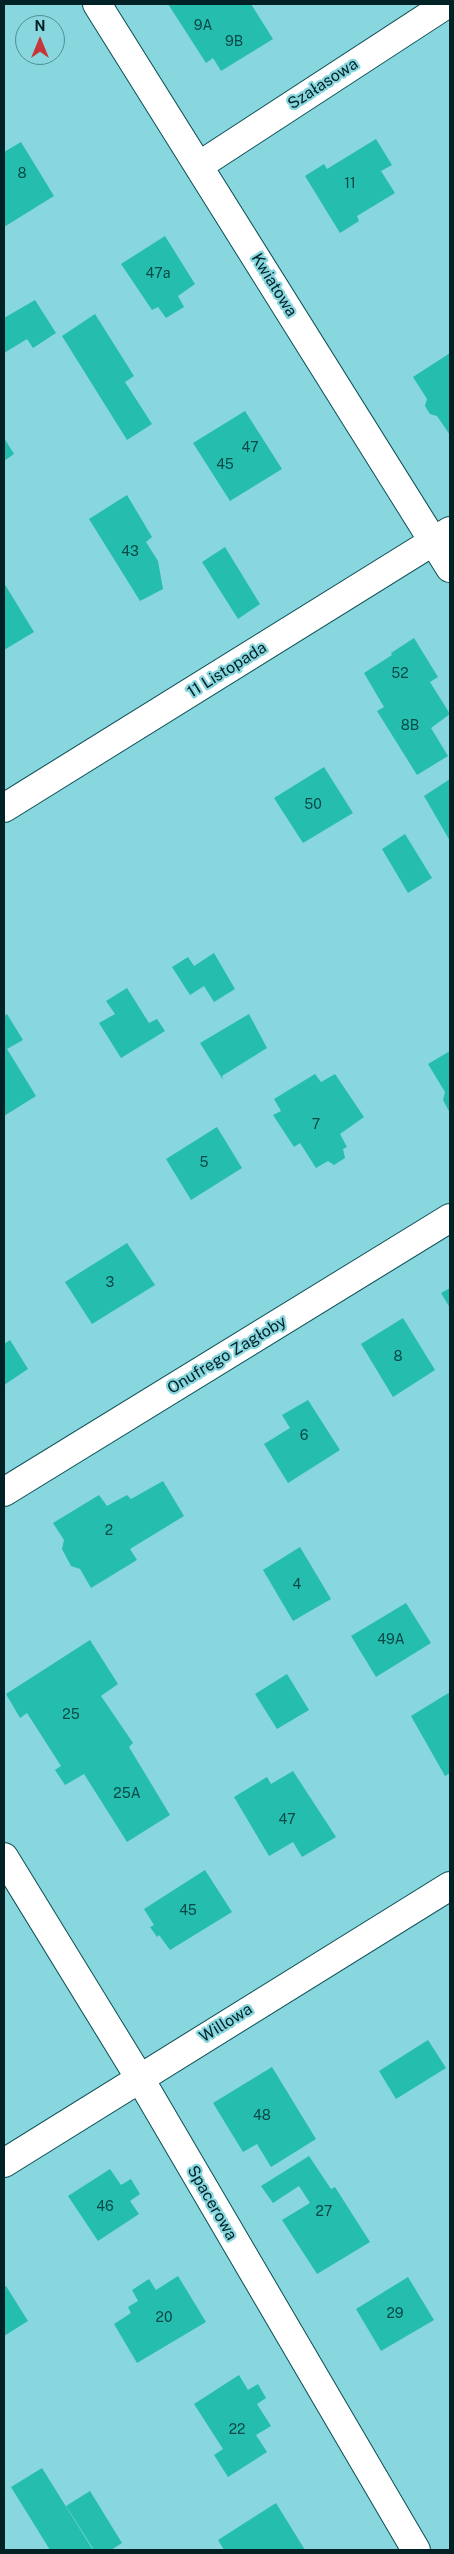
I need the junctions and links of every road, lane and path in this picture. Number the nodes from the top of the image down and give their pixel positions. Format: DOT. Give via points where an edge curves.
graph roads {
  1 [pos="97,4"];
  2 [pos="447,4"];
  3 [pos="200,165"];
  4 [pos="442,536"];
  5 [pos="450,568"];
  6 [pos="4,808"];
  7 [pos="450,1218"];
  8 [pos="4,1492"];
  9 [pos="4,1858"];
  10 [pos="450,1886"];
  11 [pos="139,2077"];
  12 [pos="4,2163"];
  13 [pos="416,2550"];
  1 -- 3 [label="street, Kwiatowa"];
  2 -- 3 [label="street, Szałasowa"];
  3 -- 4 [label="street, Kwiatowa"];
  4 -- 5 [label="street, Kwiatowa"];
  4 -- 6 [label="street, 11 Listopada"];
  7 -- 8 [label="street, Onufrego Zagłoby"];
  9 -- 11 [label="street, Spacerowa"];
  10 -- 11 [label="street, Willowa"];
  11 -- 12 [label="street, Willowa"];
  11 -- 13 [label="street, Spacerowa"];
}
